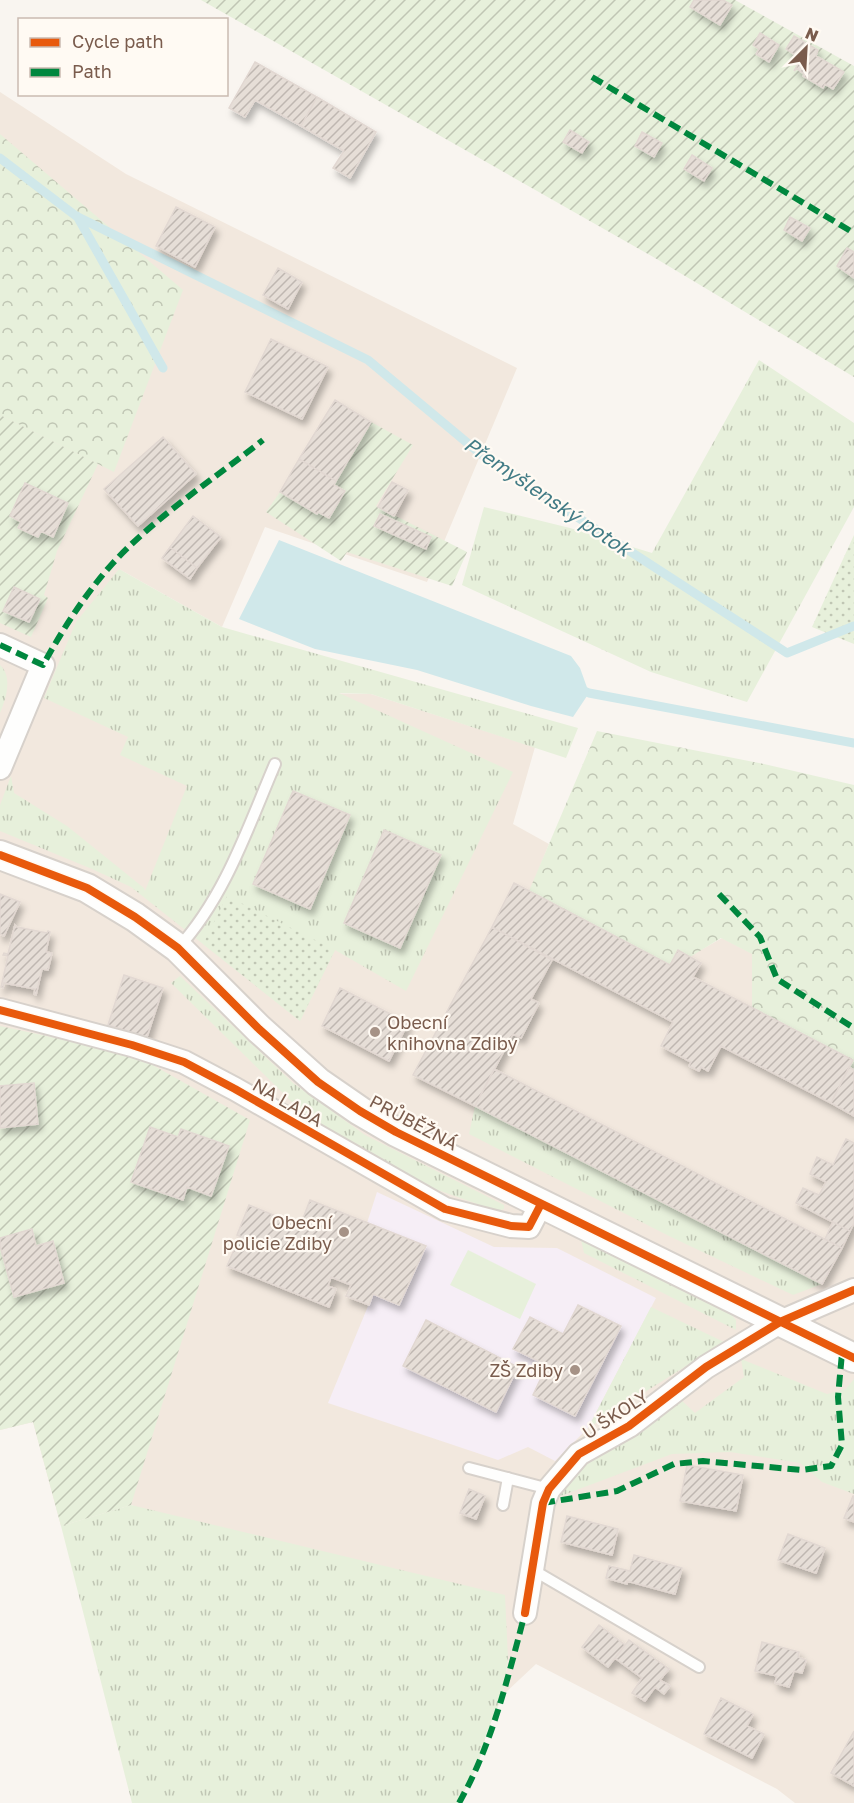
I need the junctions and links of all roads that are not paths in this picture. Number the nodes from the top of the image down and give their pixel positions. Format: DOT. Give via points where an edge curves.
graph roads {
  1 [pos="0,645"];
  2 [pos="275,764"];
  3 [pos="0,768"];
  4 [pos="0,855"];
  5 [pos="178,948"];
  6 [pos="0,1010"];
  7 [pos="541,1204"];
  8 [pos="854,1290"];
  9 [pos="780,1322"];
  10 [pos="854,1358"];
  11 [pos="469,1468"];
  12 [pos="508,1478"];
  13 [pos="549,1489"];
  14 [pos="503,1505"];
  15 [pos="533,1570"];
  16 [pos="525,1613"];
  17 [pos="699,1667"];
  1 -- 3 [label="street" via="43,665"];
  2 -- 5 [label="lane" via="221,889"];
  4 -- 5 [label="street, PRŮBĚŽNÁ" via="87,888 135,916"];
  5 -- 7 [label="street, PRŮBĚŽNÁ" via="318,1082 396,1132"];
  6 -- 7 [label="street, NA LADA" via="184,1062 445,1209 529,1227"];
  7 -- 9 [label="street, PRŮBĚŽNÁ"];
  8 -- 9 [label="street, U ŠKOLY"];
  9 -- 10 [label="street, PRŮBĚŽNÁ"];
  9 -- 13 [label="street, U ŠKOLY" via="706,1367 629,1426 579,1454"];
  11 -- 12 [label="lane"];
  12 -- 13 [label="lane"];
  12 -- 14 [label="lane"];
  13 -- 15 [label="street, U ŠKOLY" via="543,1503"];
  15 -- 16 [label="street, U ŠKOLY"];
  15 -- 17 [label="lane"];
}
